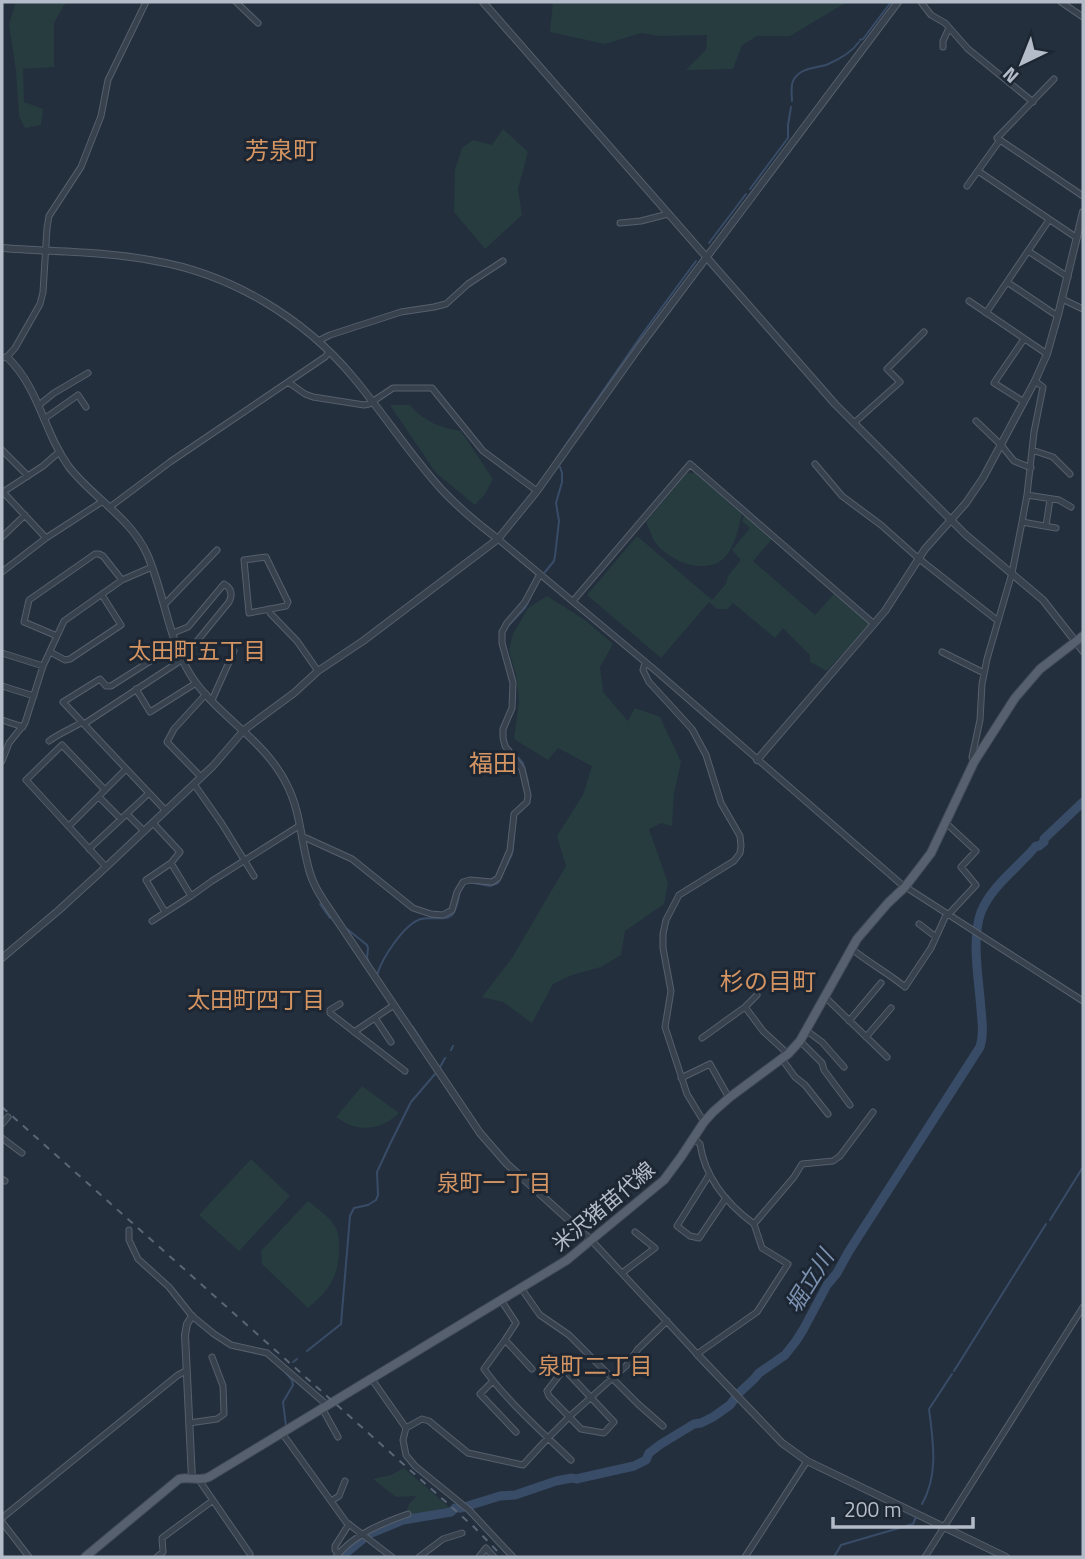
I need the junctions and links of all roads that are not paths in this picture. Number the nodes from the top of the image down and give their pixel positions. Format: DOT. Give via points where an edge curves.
graph roads {
  1 [pos="146,2"];
  2 [pos="236,2"];
  3 [pos="483,2"];
  4 [pos="898,2"];
  5 [pos="921,2"];
  6 [pos="1060,2"];
  7 [pos="1075,2"];
  8 [pos="1071,9"];
  9 [pos="1083,17"];
  10 [pos="258,23"];
  11 [pos="949,28"];
  12 [pos="943,47"];
  13 [pos="1054,79"];
  14 [pos="1033,102"];
  15 [pos="1000,139"];
  16 [pos="978,171"];
  17 [pos="967,186"];
  18 [pos="1083,196"];
  19 [pos="1083,212"];
  20 [pos="668,214"];
  21 [pos="1049,220"];
  22 [pos="620,223"];
  23 [pos="1077,238"];
  24 [pos="2,248"];
  25 [pos="46,251"];
  26 [pos="1028,251"];
  27 [pos="706,257"];
  28 [pos="503,261"];
  29 [pos="1068,277"];
  30 [pos="1007,282"];
  31 [pos="1062,299"];
  32 [pos="969,301"];
  33 [pos="1083,309"];
  34 [pos="986,313"];
  35 [pos="1058,315"];
  36 [pos="924,332"];
  37 [pos="1024,339"];
  38 [pos="318,341"];
  39 [pos="330,352"];
  40 [pos="1047,354"];
  41 [pos="4,358"];
  42 [pos="88,373"];
  43 [pos="1035,381"];
  44 [pos="288,382"];
  45 [pos="373,402"];
  46 [pos="1024,402"];
  47 [pos="39,405"];
  48 [pos="86,407"];
  49 [pos="44,419"];
  50 [pos="976,421"];
  51 [pos="853,424"];
  52 [pos="1001,445"];
  53 [pos="2,450"];
  54 [pos="1032,450"];
  55 [pos="59,452"];
  56 [pos="815,464"];
  57 [pos="1031,468"];
  58 [pos="1070,474"];
  59 [pos="28,476"];
  60 [pos="3,491"];
  61 [pos="537,491"];
  62 [pos="1027,495"];
  63 [pos="1050,499"];
  64 [pos="103,501"];
  65 [pos="110,507"];
  66 [pos="1071,507"];
  67 [pos="25,515"];
  68 [pos="951,520"];
  69 [pos="1022,522"];
  70 [pos="1046,526"];
  71 [pos="1056,528"];
  72 [pos="2,537"];
  73 [pos="46,538"];
  74 [pos="498,539"];
  75 [pos="217,550"];
  76 [pos="918,558"];
  77 [pos="152,567"];
  78 [pos="2,572"];
  79 [pos="1012,573"];
  80 [pos="540,574"];
  81 [pos="122,580"];
  82 [pos="102,595"];
  83 [pos="573,601"];
  84 [pos="164,605"];
  85 [pos="269,610"];
  86 [pos="998,621"];
  87 [pos="874,624"];
  88 [pos="173,634"];
  89 [pos="57,636"];
  90 [pos="1080,639"];
  91 [pos="176,642"];
  92 [pos="180,651"];
  93 [pos="234,651"];
  94 [pos="50,652"];
  95 [pos="942,652"];
  96 [pos="1083,652"];
  97 [pos="2,653"];
  98 [pos="183,659"];
  99 [pos="645,663"];
  100 [pos="43,666"];
  101 [pos="318,671"];
  102 [pos="984,673"];
  103 [pos="196,683"];
  104 [pos="2,687"];
  105 [pos="136,689"];
  106 [pos="34,696"];
  107 [pos="209,697"];
  108 [pos="2,720"];
  109 [pos="83,723"];
  110 [pos="23,727"];
  111 [pos="244,730"];
  112 [pos="49,741"];
  113 [pos="2,760"];
  114 [pos="757,760"];
  115 [pos="974,762"];
  116 [pos="126,769"];
  117 [pos="201,778"];
  118 [pos="194,784"];
  119 [pos="105,790"];
  120 [pos="149,793"];
  121 [pos="99,797"];
  122 [pos="166,811"];
  123 [pos="127,814"];
  124 [pos="121,819"];
  125 [pos="153,823"];
  126 [pos="946,823"];
  127 [pos="69,826"];
  128 [pos="299,826"];
  129 [pos="144,831"];
  130 [pos="302,838"];
  131 [pos="89,849"];
  132 [pos="244,861"];
  133 [pos="171,863"];
  134 [pos="106,867"];
  135 [pos="254,876"];
  136 [pos="905,887"];
  137 [pos="191,896"];
  138 [pos="164,912"];
  139 [pos="948,913"];
  140 [pos="152,921"];
  141 [pos="919,924"];
  142 [pos="936,937"];
  143 [pos="852,949"];
  144 [pos="2,958"];
  145 [pos="881,983"];
  146 [pos="757,995"];
  147 [pos="825,997"];
  148 [pos="1083,1001"];
  149 [pos="340,1004"];
  150 [pos="394,1005"];
  151 [pos="745,1007"];
  152 [pos="891,1008"];
  153 [pos="375,1018"];
  154 [pos="849,1021"];
  155 [pos="354,1031"];
  156 [pos="807,1031"];
  157 [pos="866,1037"];
  158 [pos="702,1038"];
  159 [pos="800,1041"];
  160 [pos="391,1042"];
  161 [pos="785,1057"];
  162 [pos="887,1057"];
  163 [pos="844,1067"];
  164 [pos="405,1071"];
  165 [pos="681,1077"];
  166 [pos="729,1098"];
  167 [pos="850,1105"];
  168 [pos="873,1112"];
  169 [pos="828,1114"];
  170 [pos="8,1116"];
  171 [pos="704,1122"];
  172 [pos="2,1125"];
  173 [pos="2,1138"];
  174 [pos="694,1138"];
  175 [pos="22,1153"];
  176 [pos="709,1175"];
  177 [pos="726,1198"];
  178 [pos="754,1224"];
  179 [pos="129,1230"];
  180 [pos="635,1232"];
  181 [pos="592,1241"];
  182 [pos="622,1273"];
  183 [pos="521,1288"];
  184 [pos="501,1300"];
  185 [pos="1083,1307"];
  186 [pos="192,1317"];
  187 [pos="667,1321"];
  188 [pos="505,1340"];
  189 [pos="697,1354"];
  190 [pos="212,1357"];
  191 [pos="532,1369"];
  192 [pos="186,1371"];
  193 [pos="371,1378"];
  194 [pos="613,1378"];
  195 [pos="493,1381"];
  196 [pos="590,1398"];
  197 [pos="325,1407"];
  198 [pos="569,1417"];
  199 [pos="189,1423"];
  200 [pos="663,1426"];
  201 [pos="406,1427"];
  202 [pos="516,1432"];
  203 [pos="282,1433"];
  204 [pos="338,1437"];
  205 [pos="548,1438"];
  206 [pos="571,1460"];
  207 [pos="807,1461"];
  208 [pos="195,1480"];
  209 [pos="345,1481"];
  210 [pos="331,1501"];
  211 [pos="212,1502"];
  212 [pos="408,1514"];
  213 [pos="2,1520"];
  214 [pos="349,1524"];
  215 [pos="944,1528"];
  216 [pos="462,1533"];
  217 [pos="364,1535"];
  218 [pos="250,1554"];
  219 [pos="337,1556"];
  220 [pos="29,1557"];
  221 [pos="85,1557"];
  222 [pos="157,1557"];
  223 [pos="393,1557"];
  224 [pos="419,1557"];
  225 [pos="480,1557"];
  226 [pos="494,1557"];
  227 [pos="513,1557"];
  228 [pos="745,1557"];
  229 [pos="925,1557"];
  230 [pos="1006,1557"];
  1 -- 25 [label="street" via="108,80 101,116 82,167 50,216"];
  2 -- 10 [label="street"];
  3 -- 20 [label="street"];
  4 -- 27 [label="street"];
  5 -- 11 [label="street"];
  6 -- 8 [label="street"];
  7 -- 8 [label="street"];
  8 -- 9 [label="street"];
  11 -- 12 [label="street"];
  11 -- 14 [label="street"];
  13 -- 14 [label="street"];
  14 -- 15 [label="street"];
  15 -- 16 [label="street"];
  15 -- 18 [label="street"];
  16 -- 17 [label="street"];
  16 -- 21 [label="street"];
  19 -- 23 [label="street"];
  20 -- 22 [label="street"];
  20 -- 27 [label="street"];
  21 -- 23 [label="street"];
  21 -- 26 [label="street"];
  23 -- 29 [label="street"];
  24 -- 25 [label="street"];
  25 -- 38 [label="street" via="144,259 190,269 259,299"];
  25 -- 41 [label="street" via="42,299 22,337"];
  26 -- 29 [label="street"];
  26 -- 30 [label="street"];
  27 -- 51 [label="street"];
  27 -- 61 [label="street"];
  28 -- 38 [label="street" via="446,304 401,312"];
  29 -- 31 [label="street"];
  30 -- 34 [label="street"];
  30 -- 35 [label="street"];
  31 -- 33 [label="street"];
  31 -- 35 [label="street"];
  32 -- 34 [label="street"];
  34 -- 37 [label="street"];
  35 -- 40 [label="street"];
  36 -- 51 [label="street" via="887,369 900,382"];
  37 -- 40 [label="street"];
  37 -- 46 [label="street" via="994,383"];
  38 -- 39 [label="street"];
  39 -- 44 [label="street"];
  39 -- 45 [label="street"];
  40 -- 43 [label="street"];
  41 -- 47 [label="street" via="27,380"];
  42 -- 47 [label="street"];
  43 -- 46 [label="street"];
  43 -- 54 [label="street" via="1043,387"];
  44 -- 45 [label="street" via="313,397 364,405"];
  44 -- 65 [label="street"];
  45 -- 61 [label="street" via="393,388 432,388 483,451"];
  45 -- 74 [label="street" via="438,485"];
  46 -- 52 [label="street"];
  47 -- 49 [label="street"];
  48 -- 49 [label="street" via="78,395"];
  49 -- 55 [label="street"];
  50 -- 52 [label="street"];
  51 -- 68 [label="street"];
  52 -- 57 [label="street" via="1014,461"];
  52 -- 68 [label="street" via="974,493"];
  53 -- 59 [label="street"];
  54 -- 57 [label="street"];
  54 -- 58 [label="street" via="1052,457"];
  55 -- 59 [label="street"];
  55 -- 64 [label="street"];
  56 -- 76 [label="street" via="842,496"];
  57 -- 62 [label="street"];
  59 -- 60 [label="street"];
  60 -- 67 [label="street"];
  61 -- 74 [label="street"];
  62 -- 63 [label="street"];
  62 -- 69 [label="street"];
  63 -- 66 [label="street"];
  63 -- 70 [label="street"];
  64 -- 65 [label="street"];
  64 -- 73 [label="street"];
  65 -- 77 [label="street" via="138,539"];
  67 -- 72 [label="street"];
  67 -- 73 [label="street"];
  68 -- 76 [label="street"];
  68 -- 79 [label="street"];
  69 -- 70 [label="street"];
  69 -- 79 [label="street"];
  70 -- 71 [label="street"];
  73 -- 78 [label="street"];
  74 -- 80 [label="street"];
  74 -- 101 [label="street"];
  75 -- 84 [label="street"];
  76 -- 86 [label="street"];
  76 -- 87 [label="street"];
  77 -- 81 [label="street"];
  77 -- 84 [label="street"];
  79 -- 86 [label="street"];
  79 -- 90 [label="street"];
  80 -- 83 [label="street"];
  80 -- 130 [label="street" via="502,632 513,683 503,738 523,769 528,798 513,817 510,850 498,878 463,883 450,912 431,914 407,904 352,859"];
  81 -- 82 [label="street"];
  81 -- 89 [label="street" via="103,556 95,554 29,600 24,622"];
  82 -- 89 [label="street" via="64,621"];
  82 -- 94 [label="street" via="121,625 70,659"];
  83 -- 87 [label="street" via="690,464"];
  83 -- 99 [label="street"];
  84 -- 88 [label="street"];
  85 -- 85 [label="street" via="250,613 244,560 266,557 288,602"];
  85 -- 101 [label="street"];
  86 -- 102 [label="street"];
  87 -- 114 [label="street"];
  88 -- 91 [label="street"];
  88 -- 92 [label="street" via="188,627 224,584 228,586 229,602 193,646"];
  89 -- 94 [label="street"];
  90 -- 96 [label="street"];
  90 -- 115 [label="main road, 米沢猪苗代線" via="1029,680"];
  91 -- 92 [label="street"];
  91 -- 109 [label="street" via="111,686 100,680 63,702"];
  92 -- 98 [label="street"];
  93 -- 107 [label="street"];
  94 -- 100 [label="street"];
  95 -- 102 [label="street"];
  97 -- 100 [label="street"];
  98 -- 103 [label="street"];
  98 -- 105 [label="street"];
  99 -- 114 [label="street"];
  99 -- 165 [label="street" via="649,682 692,729 706,755 741,846 734,861 679,895 665,927 663,948 671,991 665,1027"];
  100 -- 106 [label="street"];
  101 -- 111 [label="street"];
  102 -- 115 [label="street"];
  103 -- 105 [label="street" via="150,712"];
  103 -- 107 [label="street"];
  104 -- 106 [label="street"];
  105 -- 109 [label="street"];
  106 -- 110 [label="street"];
  107 -- 111 [label="street"];
  107 -- 117 [label="street" via="167,741"];
  108 -- 110 [label="street"];
  109 -- 112 [label="street"];
  109 -- 116 [label="street"];
  110 -- 113 [label="street"];
  111 -- 117 [label="street"];
  111 -- 128 [label="street" via="282,775"];
  114 -- 136 [label="street"];
  115 -- 126 [label="main road, 米沢猪苗代線"];
  116 -- 119 [label="street"];
  116 -- 120 [label="street"];
  117 -- 118 [label="street"];
  118 -- 122 [label="street"];
  118 -- 132 [label="street"];
  119 -- 121 [label="street"];
  119 -- 127 [label="street" via="62,745 26,780"];
  120 -- 122 [label="street"];
  120 -- 123 [label="street"];
  121 -- 124 [label="street"];
  121 -- 127 [label="street"];
  122 -- 125 [label="street"];
  123 -- 124 [label="street"];
  123 -- 129 [label="street"];
  124 -- 131 [label="street"];
  125 -- 129 [label="street"];
  125 -- 133 [label="street" via="180,852"];
  126 -- 136 [label="main road, 米沢猪苗代線" via="931,853"];
  126 -- 139 [label="street" via="976,851 961,867 976,885"];
  127 -- 131 [label="street"];
  128 -- 130 [label="street"];
  128 -- 132 [label="street"];
  129 -- 134 [label="street"];
  130 -- 150 [label="street" via="315,886"];
  131 -- 134 [label="street"];
  132 -- 135 [label="street"];
  132 -- 137 [label="street"];
  133 -- 137 [label="street"];
  133 -- 138 [label="street" via="146,880"];
  134 -- 144 [label="street"];
  136 -- 139 [label="street"];
  136 -- 143 [label="main road, 米沢猪苗代線" via="864,929"];
  137 -- 138 [label="street"];
  138 -- 140 [label="street"];
  139 -- 142 [label="street"];
  139 -- 148 [label="street"];
  141 -- 142 [label="street"];
  142 -- 143 [label="street" via="905,987"];
  143 -- 147 [label="main road, 米沢猪苗代線"];
  145 -- 154 [label="street"];
  146 -- 151 [label="street"];
  147 -- 154 [label="street"];
  147 -- 156 [label="main road, 米沢猪苗代線"];
  149 -- 155 [label="street" via="330,1013"];
  150 -- 153 [label="street"];
  150 -- 181 [label="street" via="487,1142"];
  151 -- 158 [label="street"];
  151 -- 161 [label="street"];
  152 -- 157 [label="street"];
  153 -- 155 [label="street"];
  153 -- 160 [label="street"];
  154 -- 157 [label="street"];
  155 -- 164 [label="street"];
  156 -- 159 [label="main road, 米沢猪苗代線"];
  156 -- 163 [label="street"];
  157 -- 162 [label="street"];
  159 -- 161 [label="main road, 米沢猪苗代線"];
  159 -- 167 [label="street" via="822,1063"];
  161 -- 166 [label="main road, 米沢猪苗代線"];
  161 -- 169 [label="street" via="795,1077"];
  165 -- 166 [label="street" via="710,1064"];
  165 -- 171 [label="street"];
  166 -- 171 [label="main road, 米沢猪苗代線"];
  168 -- 178 [label="street" via="841,1156 802,1164"];
  170 -- 172 [label="street"];
  171 -- 174 [label="main road, 米沢猪苗代線"];
  173 -- 175 [label="street"];
  174 -- 176 [label="street"];
  174 -- 181 [label="main road, 米沢猪苗代線" via="664,1180"];
  176 -- 177 [label="street"];
  176 -- 177 [label="street" via="677,1226 699,1238"];
  177 -- 178 [label="street"];
  178 -- 189 [label="street" via="762,1248 788,1264 757,1312"];
  179 -- 186 [label="street" via="138,1259 169,1287"];
  180 -- 182 [label="street" via="655,1248"];
  181 -- 182 [label="street"];
  181 -- 183 [label="main road, 米沢猪苗代線"];
  182 -- 187 [label="street"];
  183 -- 184 [label="main road, 米沢猪苗代線"];
  183 -- 194 [label="street" via="540,1315 569,1335"];
  184 -- 188 [label="street" via="516,1323"];
  184 -- 193 [label="main road, 米沢猪苗代線"];
  185 -- 215 [label="street"];
  186 -- 192 [label="street" via="185,1335"];
  186 -- 197 [label="street" via="226,1343 267,1353"];
  187 -- 189 [label="street"];
  187 -- 194 [label="street"];
  188 -- 191 [label="street"];
  188 -- 195 [label="street" via="484,1368"];
  189 -- 207 [label="street" via="782,1443"];
  190 -- 199 [label="street" via="223,1386 224,1414"];
  192 -- 199 [label="street"];
  192 -- 213 [label="street"];
  193 -- 197 [label="main road, 米沢猪苗代線"];
  193 -- 201 [label="street"];
  194 -- 196 [label="street"];
  194 -- 200 [label="street"];
  195 -- 202 [label="street" via="480,1394"];
  195 -- 205 [label="street"];
  196 -- 198 [label="street"];
  196 -- 198 [label="street" via="614,1422 604,1433 580,1429"];
  196 -- 198 [label="street" via="564,1369 547,1391"];
  197 -- 203 [label="main road, 米沢猪苗代線"];
  197 -- 204 [label="street"];
  198 -- 205 [label="street"];
  199 -- 208 [label="street"];
  201 -- 205 [label="street" via="422,1419 429,1421 468,1453 523,1465"];
  201 -- 227 [label="street" via="402,1440 415,1466 461,1502"];
  203 -- 208 [label="main road, 米沢猪苗代線" via="209,1477"];
  203 -- 210 [label="street"];
  205 -- 206 [label="street"];
  207 -- 215 [label="street"];
  207 -- 228 [label="street"];
  208 -- 211 [label="street"];
  208 -- 221 [label="main road, 米沢猪苗代線" via="180,1479"];
  209 -- 210 [label="street" via="339,1496"];
  210 -- 214 [label="street"];
  211 -- 218 [label="street"];
  211 -- 222 [label="street" via="162,1538 163,1552"];
  212 -- 217 [label="street"];
  213 -- 220 [label="street"];
  214 -- 217 [label="street"];
  214 -- 219 [label="street" via="335,1546"];
  215 -- 229 [label="street"];
  215 -- 230 [label="street"];
  216 -- 224 [label="street" via="443,1539"];
  217 -- 219 [label="street"];
  217 -- 223 [label="street"];
  225 -- 226 [label="street" via="486,1548"];
}
